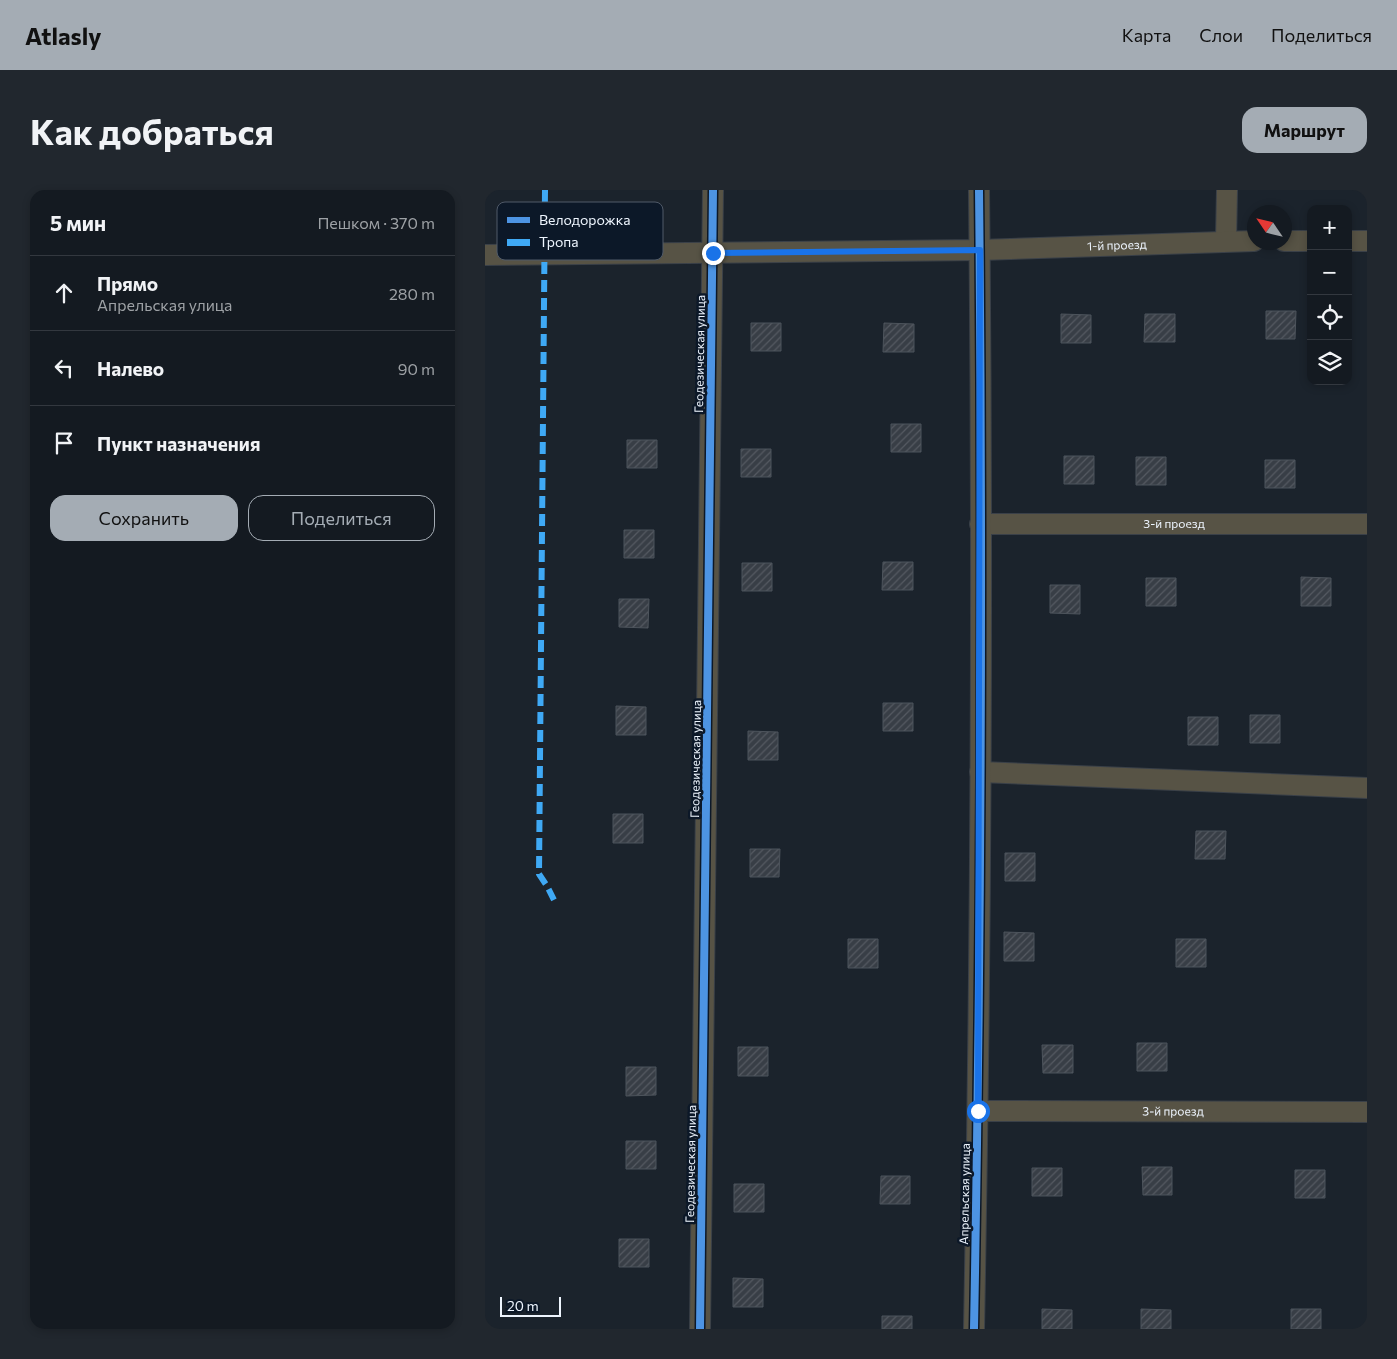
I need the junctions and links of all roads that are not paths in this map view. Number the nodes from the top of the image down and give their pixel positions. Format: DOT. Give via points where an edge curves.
graph roads {
  1 [pos="713,190"];
  2 [pos="979,190"];
  3 [pos="1227,190"];
  4 [pos="1247,241"];
  5 [pos="1292,241"];
  6 [pos="1307,241"];
  7 [pos="1352,241"];
  8 [pos="1367,241"];
  9 [pos="1226,242"];
  10 [pos="980,250"];
  11 [pos="663,253"];
  12 [pos="713,253"];
  13 [pos="980,524"];
  14 [pos="1367,524"];
  15 [pos="979,772"];
  16 [pos="1367,788"];
  17 [pos="978,1111"];
  18 [pos="1367,1112"];
  19 [pos="700,1329"];
  20 [pos="974,1329"];
  1 -- 12 [label="street, Геодезическая улица"];
  2 -- 10 [label="street, Апрельская улица"];
  3 -- 9 [label="street"];
  4 -- 9 [label="street, 1-й проезд"];
  5 -- 6 [label="street"];
  7 -- 8 [label="street"];
  9 -- 10 [label="street, 1-й проезд"];
  10 -- 12 [label="street, 1-й проезд"];
  10 -- 13 [label="street, Апрельская улица"];
  11 -- 12 [label="street, 1-й проезд"];
  12 -- 19 [label="street, Геодезическая улица"];
  13 -- 14 [label="street, 3-й проезд"];
  13 -- 15 [label="street, Апрельская улица"];
  15 -- 16 [label="street"];
  15 -- 17 [label="street, Апрельская улица"];
  17 -- 18 [label="street, 3-й проезд"];
  17 -- 20 [label="street, Апрельская улица"];
}
